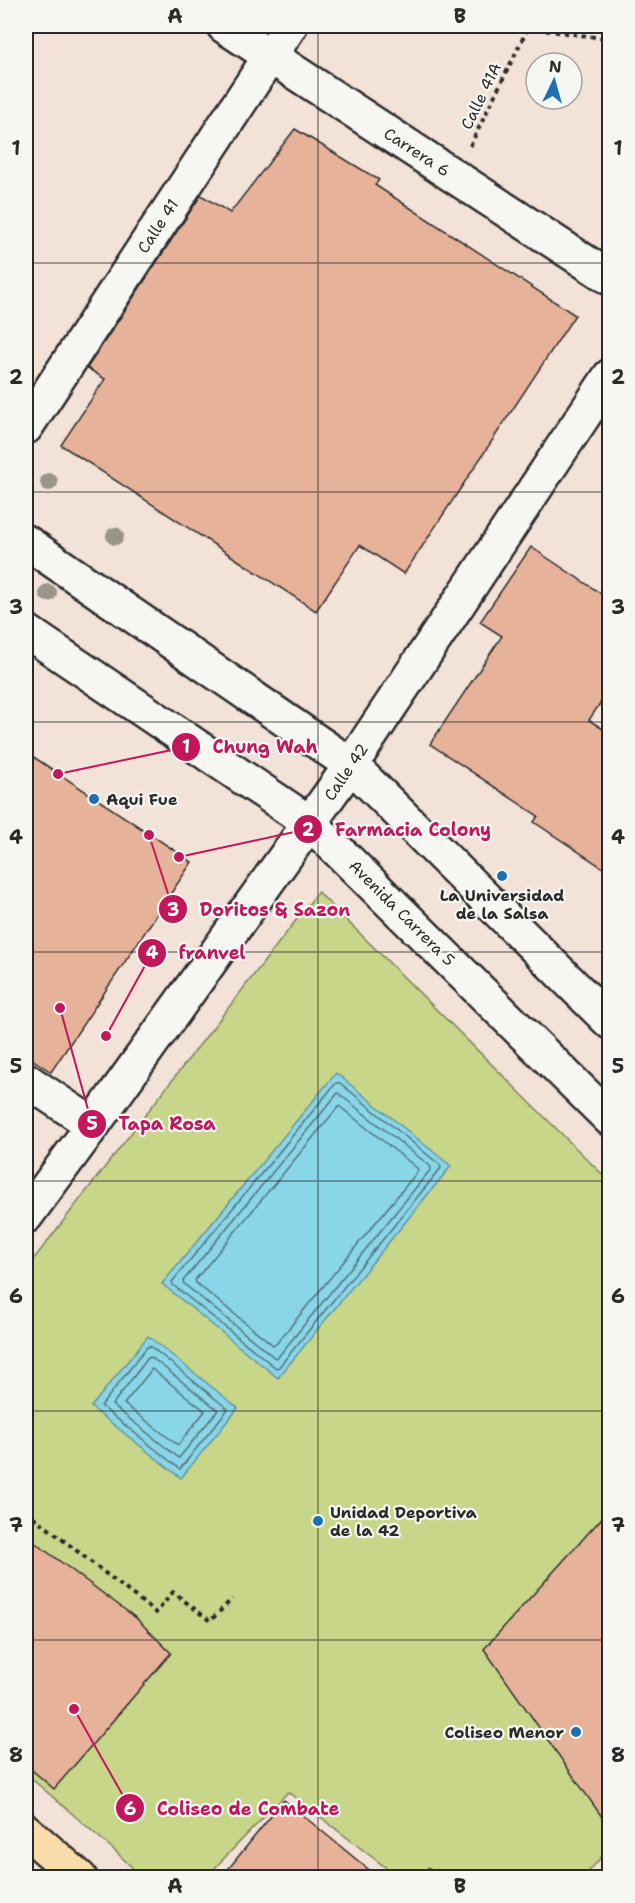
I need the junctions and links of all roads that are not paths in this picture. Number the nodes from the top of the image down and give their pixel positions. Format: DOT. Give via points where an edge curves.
graph roads {
  1 [pos="224,26"];
  2 [pos="290,26"];
  3 [pos="270,56"];
  4 [pos="609,278"];
  5 [pos="609,376"];
  6 [pos="26,427"];
  7 [pos="26,543"];
  8 [pos="26,631"];
  9 [pos="351,765"];
  10 [pos="310,823"];
  11 [pos="609,1022"];
  12 [pos="26,1080"];
  13 [pos="609,1119"];
  14 [pos="93,1125"];
  15 [pos="26,1216"];
  16 [pos="26,1831"];
  17 [pos="80,1878"];
  1 -- 3 [label="street, Carrera 6"];
  2 -- 3 [label="street, Calle 41"];
  3 -- 4 [label="street, Carrera 6"];
  3 -- 6 [label="street, Calle 41"];
  5 -- 9 [label="street, Calle 42"];
  7 -- 9 [label="street"];
  8 -- 10 [label="street, Avenida Carrera 5"];
  9 -- 10 [label="street, Calle 42"];
  9 -- 11 [label="street"];
  10 -- 13 [label="street, Avenida Carrera 5"];
  10 -- 14 [label="street, Calle 42"];
  12 -- 14 [label="street"];
  14 -- 15 [label="street, Calle 42"];
  16 -- 17 [label="main road"];
}
